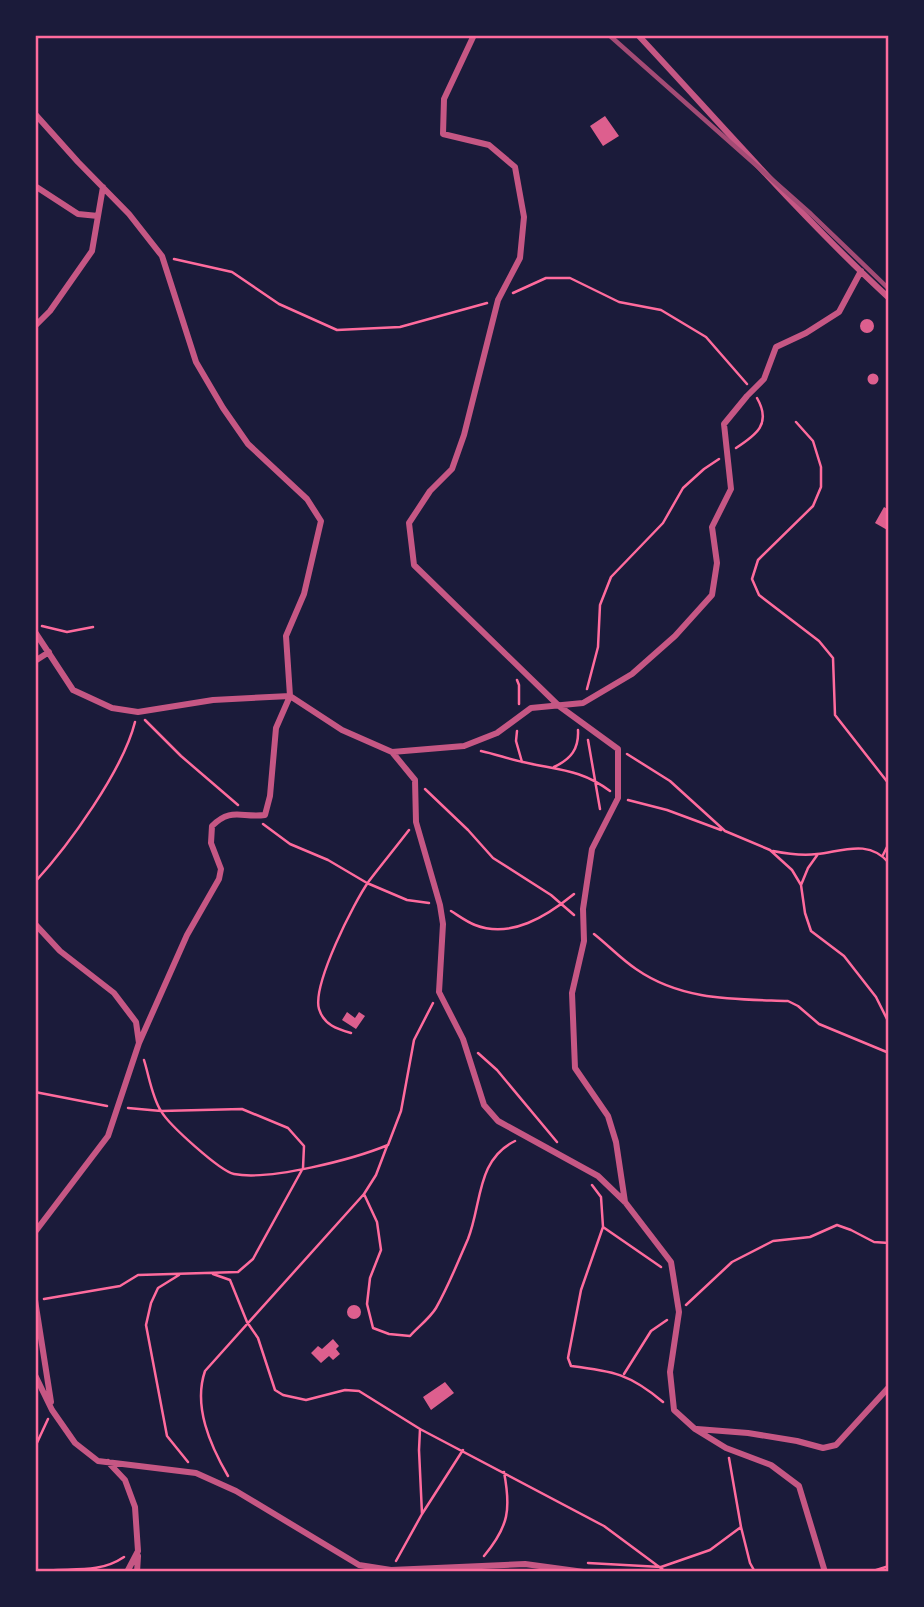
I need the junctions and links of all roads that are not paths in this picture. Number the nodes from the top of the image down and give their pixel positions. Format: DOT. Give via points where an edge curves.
graph roads {
  1 [pos="474,35"];
  2 [pos="638,35"];
  3 [pos="35,114"];
  4 [pos="35,186"];
  5 [pos="103,187"];
  6 [pos="98,216"];
  7 [pos="861,271"];
  8 [pos="889,298"];
  9 [pos="35,326"];
  10 [pos="36,628"];
  11 [pos="49,652"];
  12 [pos="35,661"];
  13 [pos="290,696"];
  14 [pos="559,706"];
  15 [pos="392,752"];
  16 [pos="35,923"];
  17 [pos="139,1043"];
  18 [pos="625,1202"];
  19 [pos="35,1232"];
  20 [pos="35,1301"];
  21 [pos="35,1375"];
  22 [pos="889,1387"];
  23 [pos="52,1410"];
  24 [pos="695,1429"];
  25 [pos="108,1462"];
  26 [pos="138,1551"];
  27 [pos="390,1571"];
  28 [pos="127,1572"];
  29 [pos="137,1572"];
  30 [pos="583,1572"];
  31 [pos="825,1572"];
  1 -- 14 [label="street" via="444,99 443,134 489,145 515,167 524,218 520,258 498,300 452,469 430,491 409,523 414,565"];
  2 -- 7 [label="street"];
  3 -- 5 [label="street"];
  4 -- 6 [label="street" via="78,214"];
  5 -- 6 [label="street"];
  5 -- 13 [label="street" via="162,256 196,362 223,408 248,444 307,499 321,522 304,594 286,636"];
  6 -- 9 [label="street" via="92,251"];
  7 -- 8 [label="street"];
  7 -- 14 [label="street" via="839,312 776,347 764,379 724,424 731,489 712,527 717,563 712,595 632,674 583,703"];
  10 -- 11 [label="street"];
  11 -- 12 [label="street"];
  11 -- 13 [label="street" via="73,690 112,708 138,712 213,700"];
  13 -- 15 [label="street" via="342,730"];
  13 -- 17 [label="street" via="276,728 265,815 223,815 212,826 219,879 187,935"];
  14 -- 15 [label="street" via="531,708 496,733 464,746"];
  14 -- 18 [label="street" via="618,749 618,798 592,849 583,909 584,942 572,993 575,1068 608,1116"];
  15 -- 18 [label="street" via="415,779 416,822 443,924 439,992 463,1039 484,1105 498,1121 598,1176"];
  16 -- 17 [label="street" via="60,951 114,993 136,1022"];
  17 -- 19 [label="street" via="108,1136"];
  18 -- 24 [label="street" via="671,1262 679,1312 670,1372 674,1410"];
  20 -- 23 [label="street"];
  21 -- 23 [label="street"];
  22 -- 24 [label="street" via="836,1445 824,1448 748,1433"];
  23 -- 25 [label="street" via="75,1443 98,1461"];
  24 -- 31 [label="street" via="726,1448 771,1465 799,1486"];
  25 -- 26 [label="street" via="125,1480 135,1507"];
  25 -- 27 [label="street" via="196,1473 236,1491 359,1565"];
  26 -- 28 [label="street"];
  26 -- 29 [label="street"];
  27 -- 30 [label="street" via="525,1564"];
}
